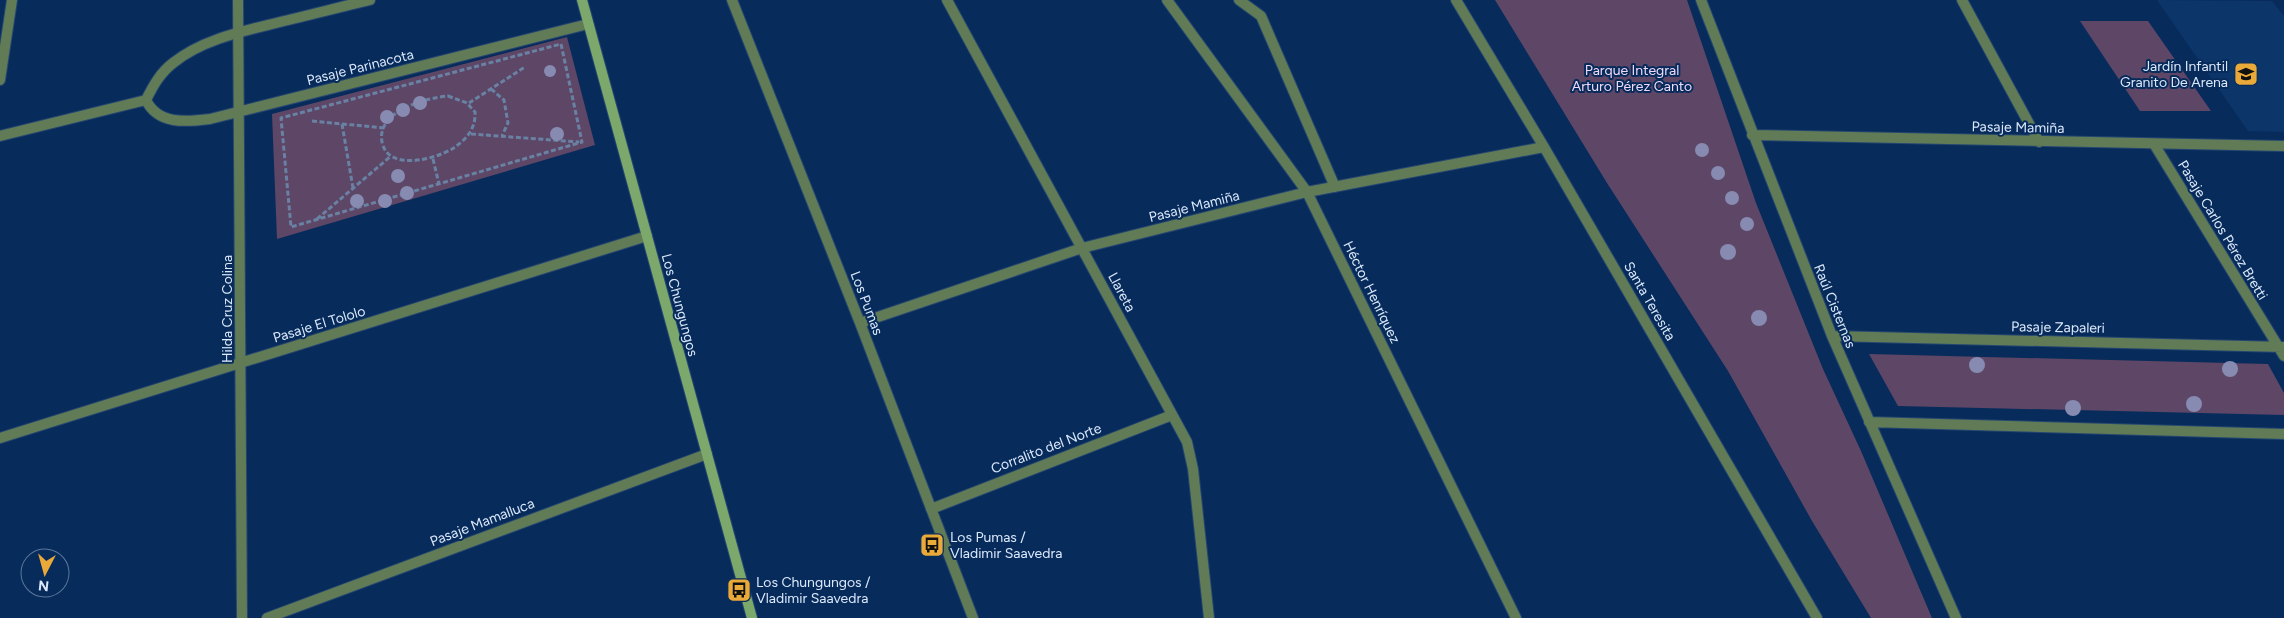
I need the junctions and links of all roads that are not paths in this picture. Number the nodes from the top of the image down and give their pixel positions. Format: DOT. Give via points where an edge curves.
graph roads {
  1 [pos="12,0"];
  2 [pos="238,0"];
  3 [pos="370,0"];
  4 [pos="582,0"];
  5 [pos="732,0"];
  6 [pos="947,0"];
  7 [pos="1167,0"];
  8 [pos="1240,0"];
  9 [pos="1456,0"];
  10 [pos="1701,0"];
  11 [pos="1962,0"];
  12 [pos="588,24"];
  13 [pos="238,33"];
  14 [pos="0,80"];
  15 [pos="146,100"];
  16 [pos="239,112"];
  17 [pos="1752,135"];
  18 [pos="0,136"];
  19 [pos="2039,142"];
  20 [pos="2154,144"];
  21 [pos="2284,146"];
  22 [pos="1544,147"];
  23 [pos="1336,187"];
  24 [pos="1307,192"];
  25 [pos="647,236"];
  26 [pos="1082,248"];
  27 [pos="860,323"];
  28 [pos="1832,336"];
  29 [pos="2282,350"];
  30 [pos="241,363"];
  31 [pos="1172,415"];
  32 [pos="1869,422"];
  33 [pos="2284,434"];
  34 [pos="0,438"];
  35 [pos="707,454"];
  36 [pos="931,509"];
  37 [pos="242,618"];
  38 [pos="267,618"];
  39 [pos="752,618"];
  40 [pos="973,618"];
  41 [pos="1208,618"];
  42 [pos="1516,618"];
  43 [pos="1817,618"];
  44 [pos="1956,618"];
  1 -- 14 [label="street"];
  2 -- 13 [label="street, Hilda Cruz Colina"];
  3 -- 13 [label="street"];
  4 -- 12 [label="street, Los Chungungos"];
  5 -- 27 [label="street, Los Pumas"];
  6 -- 26 [label="street, Llareta"];
  7 -- 24 [label="street, Héctor Henríquez"];
  8 -- 23 [label="street" via="1261,16"];
  9 -- 22 [label="street, Santa Teresita"];
  10 -- 17 [label="street, Raúl Cisternas"];
  11 -- 19 [label="street"];
  12 -- 16 [label="street, Pasaje Parinacota"];
  12 -- 25 [label="street, Los Chungungos"];
  13 -- 15 [label="street" via="202,46 174,62 157,79"];
  13 -- 16 [label="street, Hilda Cruz Colina"];
  15 -- 16 [label="street, Pasaje Parinacota" via="153,113 178,121 210,119"];
  15 -- 18 [label="street"];
  16 -- 30 [label="street, Hilda Cruz Colina"];
  17 -- 19 [label="street, Pasaje Mamiña"];
  17 -- 28 [label="street, Raúl Cisternas"];
  19 -- 20 [label="street, Pasaje Mamiña"];
  20 -- 21 [label="street, Pasaje Mamiña"];
  20 -- 29 [label="street, Pasaje Carlos Pérez Bretti"];
  22 -- 23 [label="street, Pasaje Mamiña"];
  22 -- 43 [label="street, Santa Teresita"];
  23 -- 24 [label="street, Pasaje Mamiña"];
  24 -- 26 [label="street, Pasaje Mamiña"];
  24 -- 42 [label="street, Héctor Henríquez"];
  25 -- 30 [label="street, Pasaje El Tololo"];
  25 -- 35 [label="street, Los Chungungos"];
  26 -- 27 [label="street, Pasaje Mamiña"];
  26 -- 31 [label="street, Llareta"];
  27 -- 36 [label="street, Los Pumas"];
  28 -- 29 [label="street, Pasaje Zapaleri"];
  28 -- 32 [label="street, Raúl Cisternas"];
  30 -- 34 [label="street, Pasaje El Tololo"];
  30 -- 37 [label="street, Hilda Cruz Colina"];
  31 -- 36 [label="street, Corralito del Norte"];
  31 -- 41 [label="street, Llareta" via="1191,456"];
  32 -- 33 [label="street"];
  32 -- 44 [label="street, Raúl Cisternas"];
  35 -- 38 [label="street, Pasaje Mamalluca"];
  35 -- 39 [label="street, Los Chungungos"];
  36 -- 40 [label="street, Los Pumas"];
}
